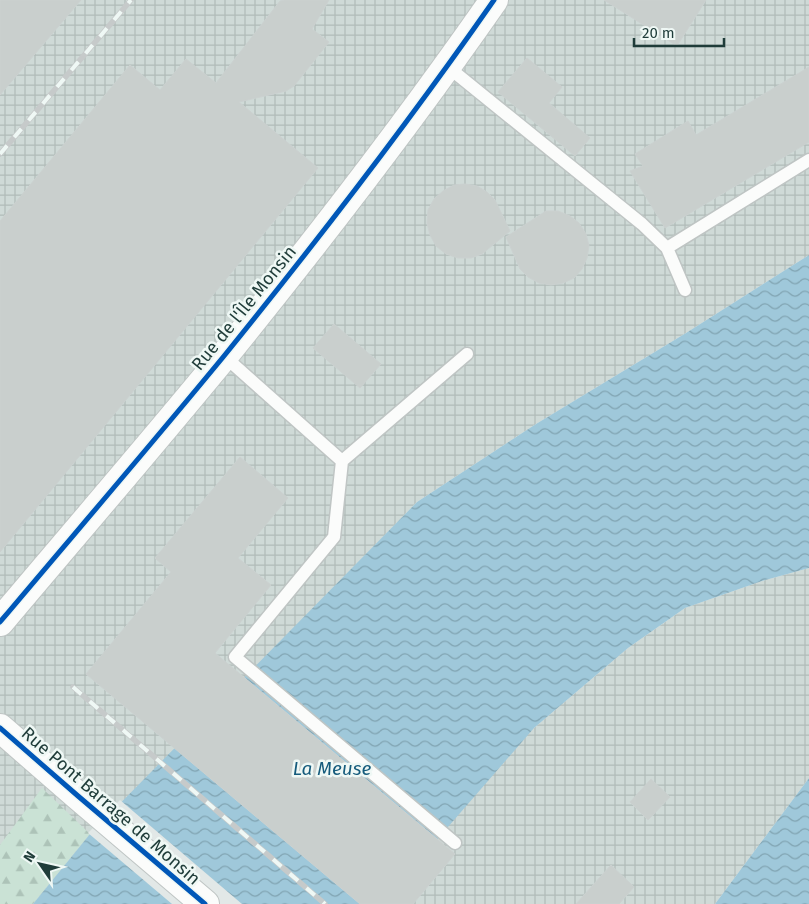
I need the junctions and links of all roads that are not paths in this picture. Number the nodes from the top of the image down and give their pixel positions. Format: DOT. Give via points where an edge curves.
graph roads {
  1 [pos="494,0"];
  2 [pos="448,67"];
  3 [pos="809,160"];
  4 [pos="667,248"];
  5 [pos="685,290"];
  6 [pos="467,354"];
  7 [pos="224,356"];
  8 [pos="342,461"];
  9 [pos="0,622"];
  10 [pos="0,728"];
  11 [pos="455,843"];
  12 [pos="205,904"];
  1 -- 2 [label="street, Rue de l'Île Monsin"];
  2 -- 4 [label="lane" via="642,224"];
  2 -- 7 [label="street, Rue de l'Île Monsin"];
  3 -- 4 [label="lane"];
  4 -- 5 [label="lane"];
  6 -- 8 [label="lane"];
  7 -- 8 [label="lane"];
  7 -- 9 [label="street, Rue de l'Île Monsin"];
  8 -- 11 [label="lane" via="334,537 235,657"];
  10 -- 12 [label="street, Rue Pont Barrage de Monsin"];
}
